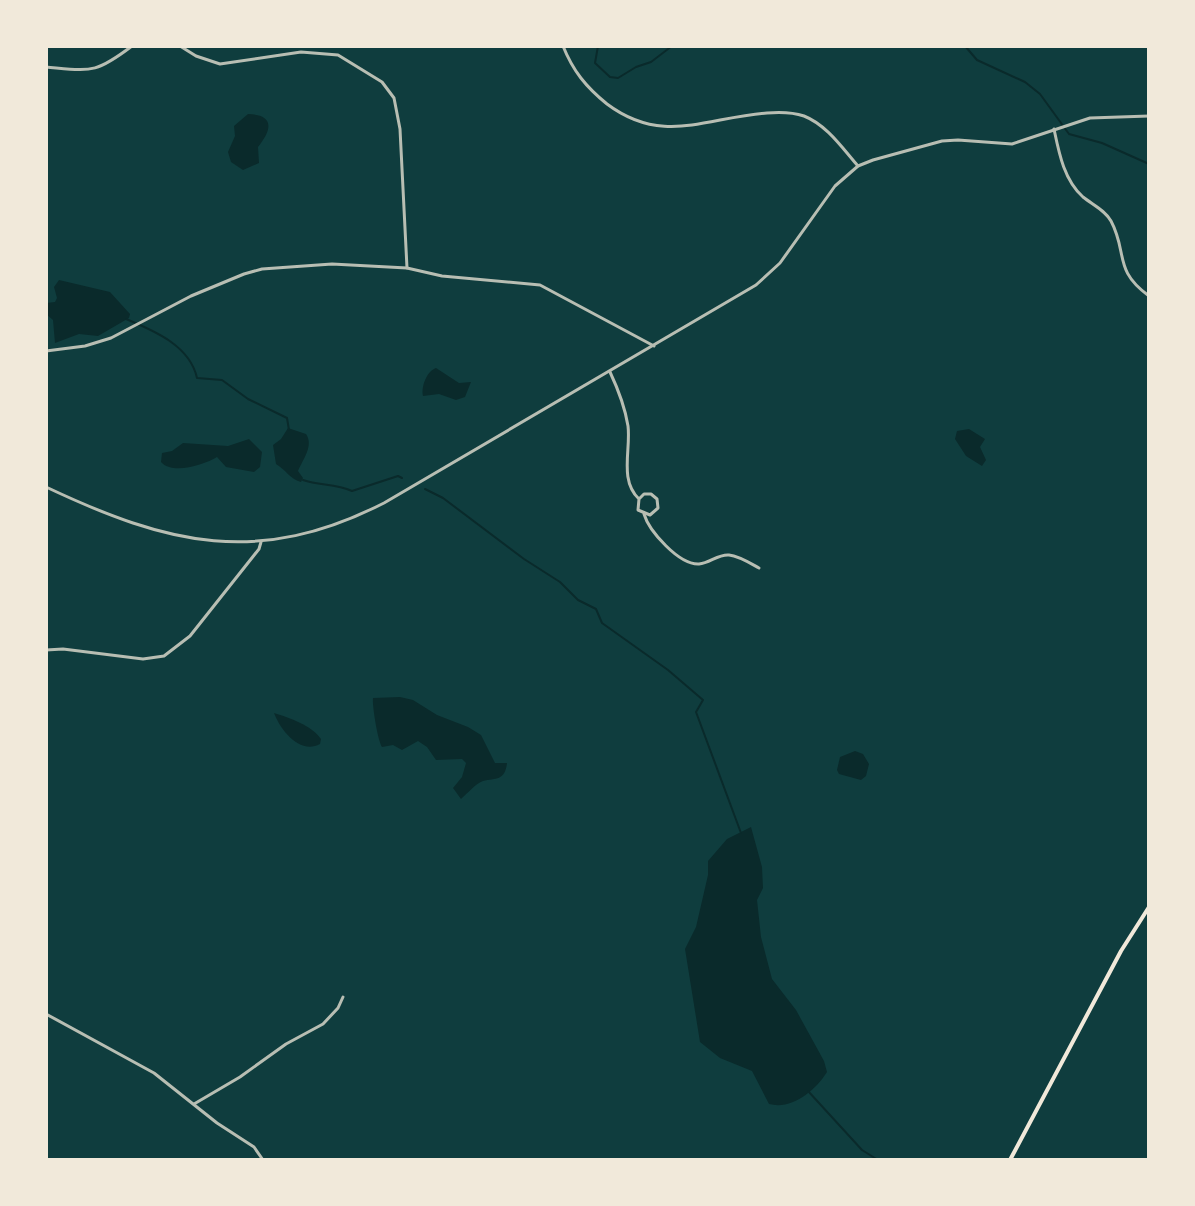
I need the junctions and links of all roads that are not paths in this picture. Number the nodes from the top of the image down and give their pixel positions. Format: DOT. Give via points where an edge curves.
graph roads {
  1 [pos="132,46"];
  2 [pos="180,46"];
  3 [pos="563,46"];
  4 [pos="46,67"];
  5 [pos="1149,116"];
  6 [pos="1056,129"];
  7 [pos="858,166"];
  8 [pos="407,268"];
  9 [pos="1149,296"];
  10 [pos="654,346"];
  11 [pos="46,351"];
  12 [pos="610,372"];
  13 [pos="46,487"];
  14 [pos="639,499"];
  15 [pos="644,514"];
  16 [pos="261,542"];
  17 [pos="759,568"];
  18 [pos="46,650"];
  19 [pos="1149,907"];
  20 [pos="343,997"];
  21 [pos="46,1014"];
  22 [pos="194,1104"];
  23 [pos="263,1160"];
  24 [pos="1010,1160"];
  1 -- 4 [label="street" via="102,67"];
  2 -- 8 [label="street" via="220,64 301,52 338,55 382,82 394,98 400,129"];
  3 -- 7 [label="street" via="582,83 632,119 680,128 755,114 793,113 824,129"];
  5 -- 6 [label="street" via="1090,118"];
  6 -- 7 [label="street" via="1012,144 942,141"];
  6 -- 9 [label="street" via="1071,183 1109,217 1122,266"];
  7 -- 10 [label="street" via="835,186 768,275"];
  8 -- 10 [label="street" via="540,285"];
  8 -- 11 [label="street" via="332,264 262,269 191,296 111,338"];
  10 -- 12 [label="street"];
  12 -- 14 [label="street" via="628,425 628,477"];
  12 -- 16 [label="street" via="356,517 325,530"];
  13 -- 16 [label="street" via="176,536"];
  14 -- 15 [label="street" via="638,510"];
  14 -- 15 [label="street" via="647,494 659,504 656,512"];
  15 -- 17 [label="street" via="660,540 691,562 732,555"];
  16 -- 18 [label="street" via="190,636 164,656 143,659"];
  19 -- 24 [label="main road"];
  20 -- 22 [label="street" via="323,1024"];
  21 -- 22 [label="street" via="154,1073"];
  22 -- 23 [label="street" via="254,1147"];
}
